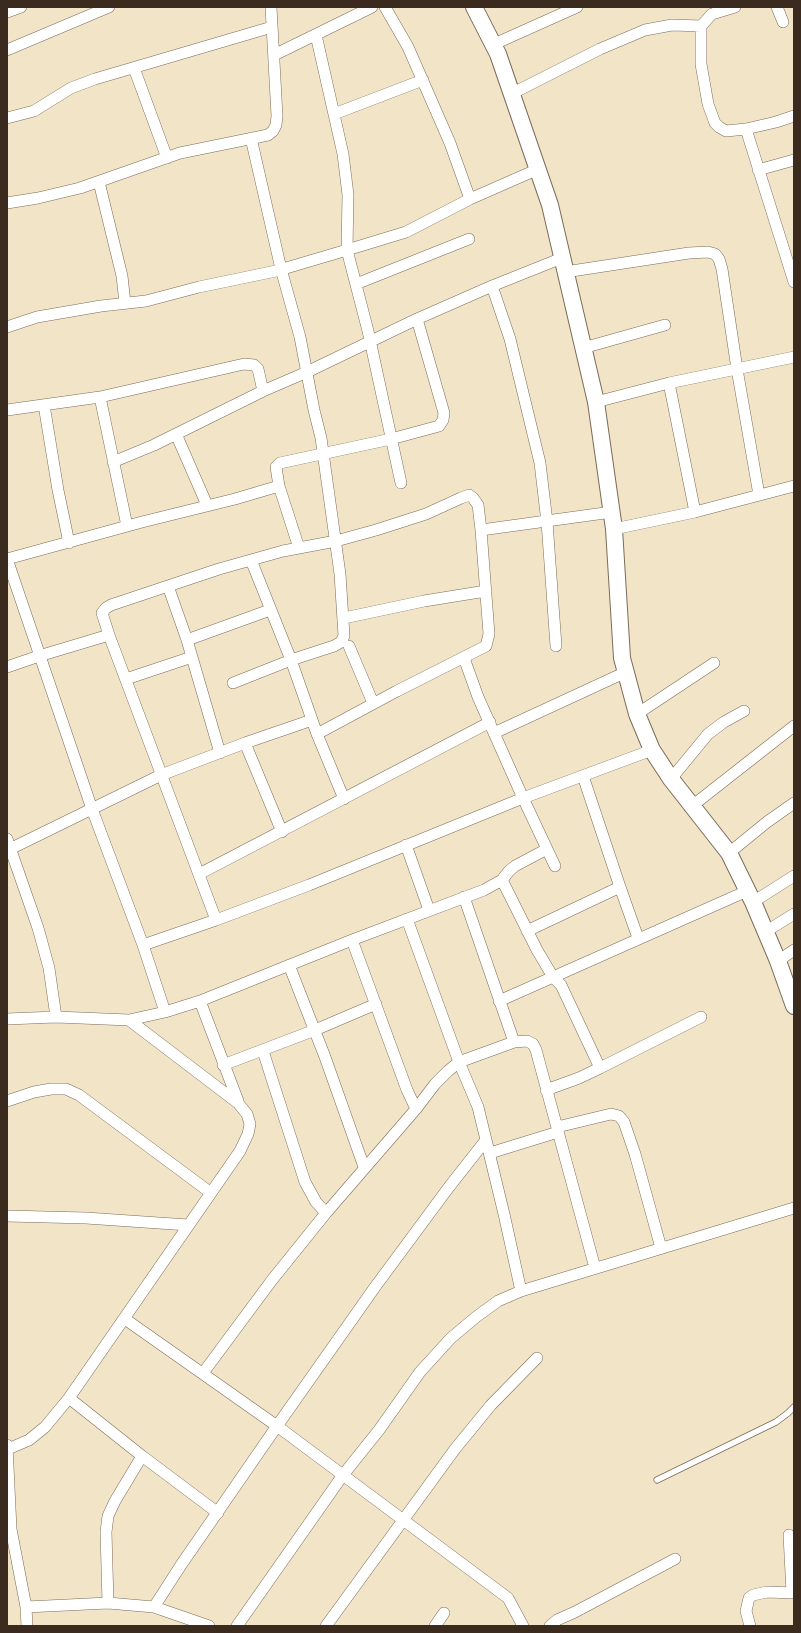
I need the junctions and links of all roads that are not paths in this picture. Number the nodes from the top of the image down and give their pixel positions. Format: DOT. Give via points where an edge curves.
graph roads {
  1 [pos="21,7"];
  2 [pos="109,7"];
  3 [pos="271,7"];
  4 [pos="372,7"];
  5 [pos="385,7"];
  6 [pos="474,7"];
  7 [pos="577,7"];
  8 [pos="735,7"];
  9 [pos="777,7"];
  10 [pos="711,10"];
  11 [pos="7,12"];
  12 [pos="783,22"];
  13 [pos="701,26"];
  14 [pos="272,27"];
  15 [pos="316,35"];
  16 [pos="492,45"];
  17 [pos="7,50"];
  18 [pos="274,55"];
  19 [pos="134,68"];
  20 [pos="423,80"];
  21 [pos="511,94"];
  22 [pos="334,114"];
  23 [pos="794,116"];
  24 [pos="7,118"];
  25 [pos="746,128"];
  26 [pos="251,138"];
  27 [pos="167,158"];
  28 [pos="794,160"];
  29 [pos="536,170"];
  30 [pos="758,170"];
  31 [pos="98,182"];
  32 [pos="470,199"];
  33 [pos="7,203"];
  34 [pos="469,239"];
  35 [pos="346,250"];
  36 [pos="564,265"];
  37 [pos="282,269"];
  38 [pos="794,282"];
  39 [pos="356,284"];
  40 [pos="492,286"];
  41 [pos="125,303"];
  42 [pos="417,319"];
  43 [pos="665,325"];
  44 [pos="7,327"];
  45 [pos="370,341"];
  46 [pos="583,348"];
  47 [pos="794,357"];
  48 [pos="737,369"];
  49 [pos="307,372"];
  50 [pos="669,382"];
  51 [pos="263,391"];
  52 [pos="100,397"];
  53 [pos="596,402"];
  54 [pos="44,405"];
  55 [pos="7,410"];
  56 [pos="176,434"];
  57 [pos="391,439"];
  58 [pos="322,453"];
  59 [pos="113,462"];
  60 [pos="401,483"];
  61 [pos="279,486"];
  62 [pos="794,486"];
  63 [pos="760,495"];
  64 [pos="207,505"];
  65 [pos="612,512"];
  66 [pos="695,512"];
  67 [pos="547,522"];
  68 [pos="126,526"];
  69 [pos="614,529"];
  70 [pos="481,530"];
  71 [pos="336,541"];
  72 [pos="69,543"];
  73 [pos="299,548"];
  74 [pos="7,559"];
  75 [pos="251,560"];
  76 [pos="168,586"];
  77 [pos="486,591"];
  78 [pos="270,610"];
  79 [pos="344,618"];
  80 [pos="109,635"];
  81 [pos="187,640"];
  82 [pos="349,646"];
  83 [pos="556,646"];
  84 [pos="39,656"];
  85 [pos="192,657"];
  86 [pos="464,658"];
  87 [pos="291,660"];
  88 [pos="714,663"];
  89 [pos="7,667"];
  90 [pos="626,672"];
  91 [pos="126,679"];
  92 [pos="233,683"];
  93 [pos="373,703"];
  94 [pos="744,711"];
  95 [pos="637,714"];
  96 [pos="312,720"];
  97 [pos="490,722"];
  98 [pos="794,726"];
  99 [pos="494,733"];
  100 [pos="317,734"];
  101 [pos="245,743"];
  102 [pos="652,750"];
  103 [pos="220,753"];
  104 [pos="161,775"];
  105 [pos="583,776"];
  106 [pos="671,779"];
  107 [pos="523,798"];
  108 [pos="344,799"];
  109 [pos="794,803"];
  110 [pos="692,806"];
  111 [pos="92,809"];
  112 [pos="282,832"];
  113 [pos="9,844"];
  114 [pos="406,845"];
  115 [pos="547,849"];
  116 [pos="729,853"];
  117 [pos="555,866"];
  118 [pos="199,874"];
  119 [pos="794,876"];
  120 [pos="502,880"];
  121 [pos="620,887"];
  122 [pos="750,896"];
  123 [pos="464,897"];
  124 [pos="429,910"];
  125 [pos="794,914"];
  126 [pos="407,919"];
  127 [pos="216,920"];
  128 [pos="527,931"];
  129 [pos="765,932"];
  130 [pos="638,938"];
  131 [pos="352,940"];
  132 [pos="143,945"];
  133 [pos="794,950"];
  134 [pos="778,961"];
  135 [pos="289,965"];
  136 [pos="553,977"];
  137 [pos="200,1001"];
  138 [pos="499,1001"];
  139 [pos="376,1004"];
  140 [pos="794,1006"];
  141 [pos="165,1012"];
  142 [pos="56,1017"];
  143 [pos="701,1017"];
  144 [pos="7,1019"];
  145 [pos="129,1020"];
  146 [pos="315,1030"];
  147 [pos="514,1042"];
  148 [pos="263,1051"];
  149 [pos="459,1062"];
  150 [pos="223,1065"];
  151 [pos="600,1068"];
  152 [pos="546,1090"];
  153 [pos="7,1101"];
  154 [pos="238,1103"];
  155 [pos="416,1109"];
  156 [pos="557,1129"];
  157 [pos="486,1140"];
  158 [pos="490,1154"];
  159 [pos="364,1167"];
  160 [pos="211,1193"];
  161 [pos="794,1208"];
  162 [pos="326,1213"];
  163 [pos="7,1216"];
  164 [pos="188,1225"];
  165 [pos="661,1248"];
  166 [pos="595,1268"];
  167 [pos="521,1291"];
  168 [pos="125,1318"];
  169 [pos="536,1358"];
  170 [pos="203,1373"];
  171 [pos="69,1398"];
  172 [pos="794,1407"];
  173 [pos="277,1426"];
  174 [pos="8,1447"];
  175 [pos="142,1456"];
  176 [pos="343,1475"];
  177 [pos="657,1480"];
  178 [pos="218,1513"];
  179 [pos="404,1520"];
  180 [pos="788,1535"];
  181 [pos="675,1559"];
  182 [pos="793,1593"];
  183 [pos="108,1603"];
  184 [pos="26,1607"];
  185 [pos="154,1607"];
  186 [pos="444,1613"];
  187 [pos="27,1626"];
  188 [pos="209,1626"];
  189 [pos="237,1626"];
  190 [pos="326,1626"];
  191 [pos="435,1626"];
  192 [pos="523,1626"];
  193 [pos="550,1626"];
  194 [pos="750,1626"];
  1 -- 11 [label="street"];
  2 -- 17 [label="street"];
  3 -- 14 [label="street"];
  4 -- 15 [label="street"];
  5 -- 20 [label="street"];
  6 -- 16 [label="main road"];
  7 -- 16 [label="street"];
  8 -- 10 [label="street"];
  9 -- 12 [label="street"];
  10 -- 13 [label="street"];
  13 -- 21 [label="street" via="672,25 646,30 600,49"];
  13 -- 25 [label="street" via="701,64 713,118 719,127 726,131"];
  14 -- 18 [label="street"];
  14 -- 19 [label="street"];
  15 -- 18 [label="street"];
  15 -- 22 [label="street"];
  16 -- 21 [label="main road" via="498,54"];
  18 -- 26 [label="street" via="276,125 268,135"];
  19 -- 24 [label="street" via="71,88 34,110"];
  19 -- 27 [label="street"];
  20 -- 22 [label="street"];
  20 -- 32 [label="street"];
  21 -- 29 [label="main road"];
  22 -- 35 [label="street" via="343,154 348,195"];
  23 -- 25 [label="street"];
  25 -- 30 [label="street"];
  26 -- 27 [label="street"];
  26 -- 37 [label="street"];
  27 -- 31 [label="street"];
  28 -- 30 [label="street"];
  29 -- 32 [label="street"];
  29 -- 36 [label="main road" via="550,205"];
  30 -- 38 [label="street"];
  31 -- 33 [label="street" via="38,198"];
  31 -- 41 [label="street" via="122,276"];
  32 -- 35 [label="street" via="406,232"];
  34 -- 39 [label="street"];
  35 -- 37 [label="street"];
  35 -- 39 [label="street"];
  36 -- 40 [label="street"];
  36 -- 46 [label="main road"];
  36 -- 48 [label="street" via="689,253 715,254 722,269"];
  37 -- 41 [label="street" via="146,301"];
  37 -- 49 [label="street"];
  39 -- 45 [label="street"];
  40 -- 42 [label="street"];
  40 -- 67 [label="street" via="510,339 528,409 540,463"];
  41 -- 44 [label="street" via="37,317"];
  42 -- 45 [label="street"];
  42 -- 57 [label="street" via="444,413 443,420 439,426"];
  43 -- 46 [label="street"];
  45 -- 49 [label="street"];
  45 -- 57 [label="street"];
  46 -- 53 [label="main road"];
  47 -- 48 [label="street"];
  48 -- 50 [label="street"];
  48 -- 63 [label="street"];
  49 -- 51 [label="street"];
  49 -- 58 [label="street"];
  50 -- 53 [label="street"];
  50 -- 66 [label="street"];
  51 -- 52 [label="street" via="258,369 254,365 244,364"];
  51 -- 56 [label="street"];
  52 -- 54 [label="street"];
  52 -- 59 [label="street"];
  53 -- 65 [label="main road"];
  54 -- 55 [label="street"];
  54 -- 72 [label="street"];
  56 -- 59 [label="street"];
  56 -- 64 [label="street"];
  57 -- 58 [label="street"];
  57 -- 60 [label="street"];
  58 -- 61 [label="street" via="280,463 276,467"];
  58 -- 71 [label="street"];
  59 -- 68 [label="street"];
  61 -- 64 [label="street"];
  61 -- 73 [label="street"];
  62 -- 63 [label="street"];
  63 -- 66 [label="street"];
  64 -- 68 [label="street"];
  65 -- 67 [label="street"];
  65 -- 69 [label="main road"];
  66 -- 69 [label="street"];
  67 -- 70 [label="street"];
  67 -- 83 [label="street"];
  68 -- 72 [label="street"];
  69 -- 90 [label="main road" via="622,658"];
  70 -- 71 [label="street" via="478,505 469,495 404,522"];
  70 -- 77 [label="street"];
  71 -- 73 [label="street"];
  71 -- 79 [label="street"];
  72 -- 74 [label="street"];
  73 -- 75 [label="street"];
  74 -- 84 [label="street"];
  75 -- 76 [label="street"];
  75 -- 78 [label="street"];
  76 -- 80 [label="street" via="106,608 102,613"];
  76 -- 81 [label="street"];
  77 -- 79 [label="street"];
  77 -- 86 [label="street" via="488,642 486,646"];
  78 -- 81 [label="street"];
  78 -- 87 [label="street"];
  79 -- 87 [label="street" via="344,636 341,642"];
  80 -- 84 [label="street"];
  80 -- 91 [label="street"];
  81 -- 85 [label="street"];
  82 -- 93 [label="street"];
  84 -- 89 [label="street"];
  84 -- 111 [label="street"];
  85 -- 91 [label="street"];
  85 -- 103 [label="street"];
  86 -- 93 [label="street"];
  86 -- 97 [label="street"];
  87 -- 92 [label="street"];
  87 -- 96 [label="street"];
  88 -- 95 [label="street"];
  90 -- 95 [label="main road"];
  90 -- 99 [label="street"];
  91 -- 104 [label="street"];
  93 -- 100 [label="street"];
  94 -- 106 [label="street" via="708,734"];
  95 -- 102 [label="main road"];
  96 -- 100 [label="street"];
  96 -- 101 [label="street"];
  97 -- 99 [label="street"];
  97 -- 108 [label="street"];
  98 -- 110 [label="street"];
  99 -- 107 [label="street"];
  100 -- 108 [label="street"];
  101 -- 103 [label="street"];
  101 -- 112 [label="street"];
  102 -- 105 [label="street"];
  102 -- 106 [label="main road"];
  103 -- 104 [label="street"];
  104 -- 111 [label="street"];
  104 -- 118 [label="street"];
  105 -- 107 [label="street"];
  105 -- 121 [label="street"];
  106 -- 110 [label="main road"];
  107 -- 114 [label="street"];
  107 -- 115 [label="street"];
  108 -- 112 [label="street"];
  109 -- 116 [label="street"];
  110 -- 116 [label="main road"];
  111 -- 113 [label="street"];
  111 -- 132 [label="street"];
  112 -- 118 [label="street"];
  113 -- 142 [label="street" via="49,968"];
  114 -- 124 [label="street"];
  114 -- 127 [label="street"];
  115 -- 117 [label="street"];
  115 -- 120 [label="street" via="515,866"];
  116 -- 122 [label="main road"];
  118 -- 127 [label="street"];
  119 -- 122 [label="street"];
  120 -- 123 [label="street"];
  120 -- 128 [label="street"];
  121 -- 128 [label="street"];
  121 -- 130 [label="street"];
  122 -- 129 [label="main road"];
  122 -- 130 [label="street"];
  123 -- 124 [label="street"];
  123 -- 138 [label="street"];
  124 -- 126 [label="street"];
  125 -- 129 [label="street"];
  126 -- 131 [label="street"];
  126 -- 149 [label="street"];
  127 -- 132 [label="street"];
  128 -- 136 [label="street"];
  129 -- 134 [label="main road"];
  130 -- 136 [label="street"];
  131 -- 135 [label="street"];
  131 -- 139 [label="street"];
  132 -- 141 [label="street"];
  133 -- 134 [label="street"];
  134 -- 140 [label="main road"];
  135 -- 137 [label="street"];
  135 -- 146 [label="street"];
  136 -- 138 [label="street"];
  136 -- 151 [label="street" via="561,985"];
  137 -- 141 [label="street"];
  137 -- 150 [label="street"];
  138 -- 147 [label="street"];
  139 -- 146 [label="street"];
  139 -- 155 [label="street"];
  141 -- 145 [label="street"];
  142 -- 144 [label="street"];
  142 -- 145 [label="street"];
  143 -- 151 [label="street"];
  145 -- 154 [label="street"];
  146 -- 148 [label="street"];
  146 -- 159 [label="street"];
  147 -- 149 [label="street"];
  147 -- 152 [label="street" via="527,1040 533,1044"];
  148 -- 150 [label="street"];
  148 -- 162 [label="street" via="305,1182 316,1202"];
  149 -- 155 [label="street" via="435,1084"];
  149 -- 157 [label="street" via="478,1107"];
  150 -- 154 [label="street"];
  151 -- 152 [label="street"];
  152 -- 156 [label="street"];
  153 -- 160 [label="street" via="34,1092 66,1089 79,1095"];
  154 -- 160 [label="street" via="247,1114 250,1124 248,1134 240,1151"];
  155 -- 159 [label="street"];
  156 -- 158 [label="street"];
  156 -- 165 [label="street" via="596,1117 611,1114 619,1116 632,1142"];
  156 -- 166 [label="street"];
  157 -- 158 [label="street"];
  157 -- 173 [label="street" via="380,1281"];
  158 -- 167 [label="street"];
  159 -- 162 [label="street"];
  160 -- 164 [label="street"];
  161 -- 165 [label="street"];
  162 -- 170 [label="street"];
  163 -- 164 [label="street"];
  164 -- 168 [label="street"];
  165 -- 166 [label="street"];
  166 -- 167 [label="street"];
  167 -- 176 [label="street" via="498,1300 451,1338 420,1372"];
  168 -- 170 [label="street"];
  168 -- 171 [label="street"];
  169 -- 179 [label="street" via="491,1405 455,1449"];
  170 -- 173 [label="street"];
  171 -- 174 [label="street" via="45,1427 29,1440"];
  171 -- 175 [label="street"];
  172 -- 177 [label="lane" via="776,1422"];
  173 -- 176 [label="street"];
  173 -- 178 [label="street"];
  174 -- 184 [label="street" via="11,1529"];
  175 -- 178 [label="street"];
  175 -- 183 [label="street" via="108,1516"];
  176 -- 179 [label="street"];
  176 -- 189 [label="street"];
  178 -- 185 [label="street"];
  179 -- 190 [label="street"];
  179 -- 192 [label="street" via="508,1598"];
  180 -- 182 [label="street"];
  181 -- 193 [label="street"];
  182 -- 194 [label="street" via="767,1592 749,1598 746,1611"];
  183 -- 184 [label="street"];
  183 -- 185 [label="street"];
  184 -- 187 [label="street"];
  185 -- 188 [label="street"];
  186 -- 191 [label="street"];
}
